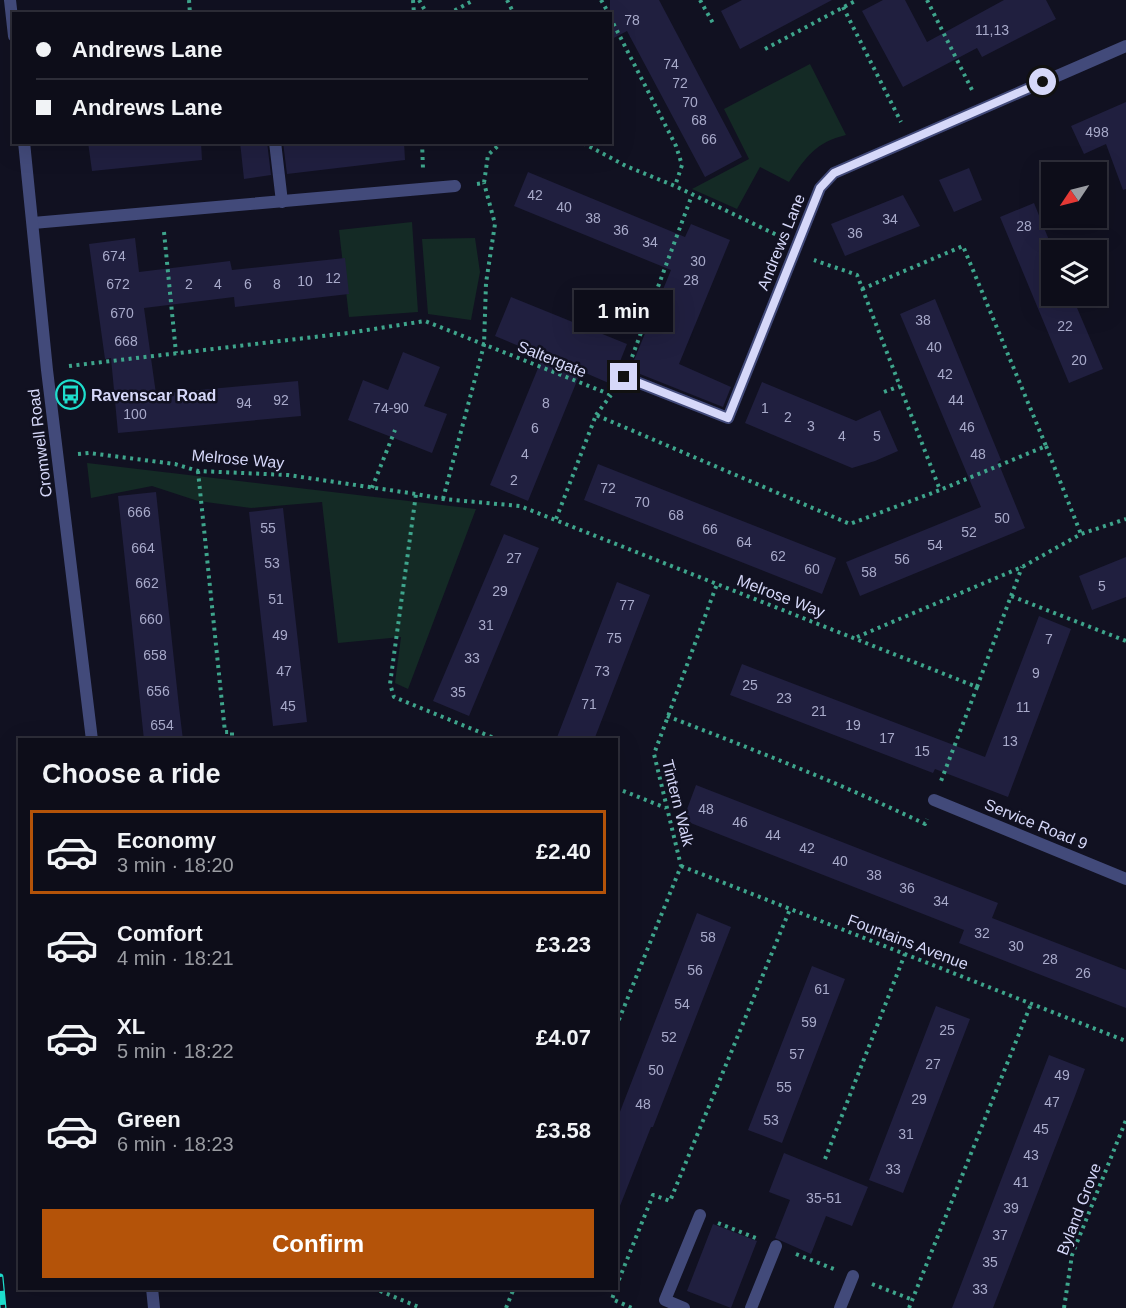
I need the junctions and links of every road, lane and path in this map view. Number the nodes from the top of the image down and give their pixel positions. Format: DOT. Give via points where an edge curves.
graph roads {
  1 [pos="10,0"];
  2 [pos="474,0"];
  3 [pos="700,0"];
  4 [pos="857,0"];
  5 [pos="927,0"];
  6 [pos="843,7"];
  7 [pos="452,12"];
  8 [pos="12,18"];
  9 [pos="612,19"];
  10 [pos="714,25"];
  11 [pos="1126,46"];
  12 [pos="765,49"];
  13 [pos="981,110"];
  14 [pos="910,141"];
  15 [pos="24,144"];
  16 [pos="275,144"];
  17 [pos="501,144"];
  18 [pos="585,144"];
  19 [pos="484,183"];
  20 [pos="455,186"];
  21 [pos="675,186"];
  22 [pos="692,195"];
  23 [pos="282,202"];
  24 [pos="162,212"];
  25 [pos="33,223"];
  26 [pos="798,245"];
  27 [pos="862,289"];
  28 [pos="484,345"];
  29 [pos="176,353"];
  30 [pos="47,370"];
  31 [pos="624,377"];
  32 [pos="900,386"];
  33 [pos="884,392"];
  34 [pos="611,395"];
  35 [pos="596,415"];
  36 [pos="395,430"];
  37 [pos="1046,446"];
  38 [pos="58,457"];
  39 [pos="198,471"];
  40 [pos="372,488"];
  41 [pos="940,490"];
  42 [pos="416,494"];
  43 [pos="443,499"];
  44 [pos="556,519"];
  45 [pos="1126,519"];
  46 [pos="1081,534"];
  47 [pos="1022,567"];
  48 [pos="717,584"];
  49 [pos="1011,596"];
  50 [pos="856,638"];
  51 [pos="1126,641"];
  52 [pos="977,687"];
  53 [pos="666,716"];
  54 [pos="92,738"];
  55 [pos="232,738"];
  56 [pos="494,738"];
  57 [pos="618,789"];
  58 [pos="934,800"];
  59 [pos="667,808"];
  60 [pos="681,866"];
  61 [pos="1126,879"];
  62 [pos="790,909"];
  63 [pos="905,954"];
  64 [pos="1031,1004"];
  65 [pos="618,1022"];
  66 [pos="1126,1041"];
  67 [pos="1126,1120"];
  68 [pos="825,1159"];
  69 [pos="700,1215"];
  70 [pos="776,1246"];
  71 [pos="852,1276"];
  72 [pos="618,1283"];
  73 [pos="152,1290"];
  74 [pos="378,1290"];
  75 [pos="513,1290"];
  76 [pos="615,1290"];
  77 [pos="154,1308"];
  78 [pos="421,1308"];
  79 [pos="506,1308"];
  80 [pos="632,1308"];
  81 [pos="684,1308"];
  82 [pos="751,1308"];
  83 [pos="840,1308"];
  84 [pos="909,1308"];
  85 [pos="1064,1308"];
  1 -- 8 [label="street"];
  2 -- 7 [label="path"];
  3 -- 10 [label="path"];
  4 -- 6 [label="path"];
  5 -- 13 [label="path"];
  6 -- 12 [label="path"];
  6 -- 14 [label="path"];
  9 -- 21 [label="path" via="676,146 682,165"];
  11 -- 13 [label="street, Andrews Lane"];
  13 -- 14 [label="street, Andrews Lane"];
  14 -- 26 [label="street, Andrews Lane" via="834,173 820,188"];
  15 -- 25 [label="street, Cromwell Road"];
  16 -- 23 [label="street"];
  17 -- 19 [label="path" via="488,155"];
  18 -- 21 [label="path"];
  19 -- 20 [label="path"];
  19 -- 28 [label="path" via="495,224 486,283"];
  20 -- 23 [label="street"];
  21 -- 22 [label="path"];
  22 -- 26 [label="path"];
  22 -- 31 [label="path"];
  23 -- 24 [label="street"];
  24 -- 25 [label="street"];
  24 -- 29 [label="path"];
  25 -- 30 [label="street, Cromwell Road"];
  26 -- 27 [label="path" via="813,250 809,259 857,274"];
  26 -- 31 [label="street, Andrews Lane" via="728,418"];
  27 -- 32 [label="path"];
  27 -- 37 [label="path" via="963,246"];
  28 -- 29 [label="path, Saltergate" via="425,321"];
  28 -- 34 [label="path, Saltergate"];
  28 -- 43 [label="path"];
  29 -- 30 [label="path, Saltergate"];
  30 -- 38 [label="street, Cromwell Road"];
  31 -- 34 [label="path"];
  32 -- 33 [label="path"];
  32 -- 41 [label="path"];
  34 -- 35 [label="path"];
  35 -- 41 [label="path" via="850,524"];
  35 -- 44 [label="path"];
  36 -- 40 [label="path"];
  37 -- 41 [label="path"];
  37 -- 46 [label="path"];
  38 -- 39 [label="path, Melrose Way" via="89,453 175,464"];
  38 -- 54 [label="street, Cromwell Road"];
  39 -- 40 [label="path, Melrose Way" via="288,475"];
  39 -- 55 [label="path" via="225,732 231,732"];
  40 -- 42 [label="path, Melrose Way"];
  42 -- 43 [label="path, Melrose Way"];
  42 -- 56 [label="path" via="390,684 394,697"];
  43 -- 44 [label="path, Melrose Way" via="520,506"];
  44 -- 48 [label="path, Melrose Way"];
  45 -- 46 [label="path"];
  46 -- 47 [label="path"];
  47 -- 49 [label="path"];
  47 -- 50 [label="path"];
  48 -- 50 [label="path, Melrose Way"];
  48 -- 53 [label="path, Tintern Walk"];
  49 -- 51 [label="path"];
  49 -- 52 [label="path"];
  50 -- 52 [label="path, Melrose Way"];
  52 -- 58 [label="path"];
  53 -- 58 [label="path" via="867,796 925,824"];
  53 -- 59 [label="path, Tintern Walk" via="654,754"];
  57 -- 59 [label="path"];
  58 -- 61 [label="street, Service Road 9"];
  59 -- 60 [label="path, Tintern Walk"];
  60 -- 62 [label="path, Fountains Avenue"];
  60 -- 65 [label="path, Tintern Walk"];
  62 -- 63 [label="path, Fountains Avenue"];
  62 -- 72 [label="path" via="670,1201 653,1194"];
  63 -- 64 [label="path, Fountains Avenue"];
  63 -- 68 [label="path"];
  64 -- 66 [label="path, Fountains Avenue"];
  64 -- 84 [label="path"];
  67 -- 85 [label="path, Byland Grove" via="1072,1255"];
  69 -- 81 [label="street" via="665,1300"];
  70 -- 82 [label="street"];
  71 -- 83 [label="street"];
  73 -- 77 [label="street"];
  74 -- 78 [label="path"];
  75 -- 79 [label="path"];
  76 -- 80 [label="path" via="612,1299"];
}
